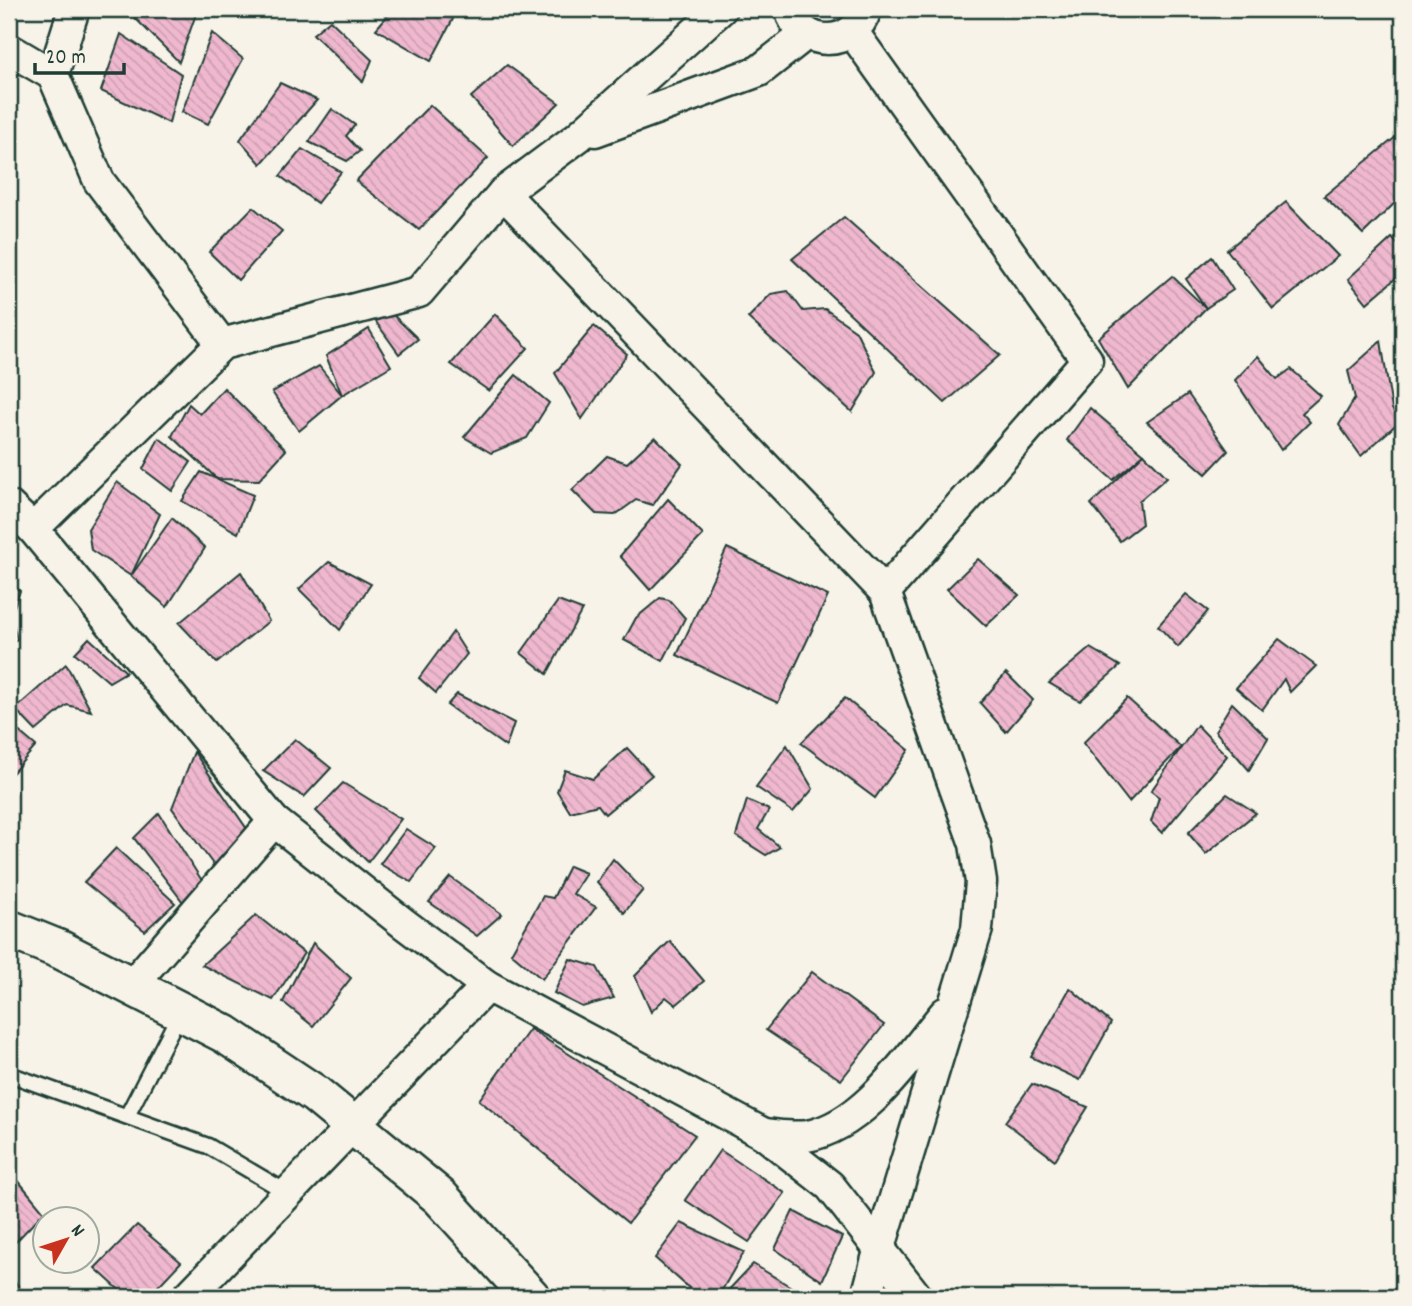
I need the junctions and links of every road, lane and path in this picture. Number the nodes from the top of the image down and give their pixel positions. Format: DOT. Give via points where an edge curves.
graph roads {
  1 [pos="74,9"];
  2 [pos="721,9"];
  3 [pos="789,9"];
  4 [pos="863,15"];
  5 [pos="806,34"];
  6 [pos="9,49"];
  7 [pos="53,75"];
  8 [pos="578,137"];
  9 [pos="503,193"];
  10 [pos="222,344"];
  11 [pos="9,506"];
  12 [pos="33,529"];
  13 [pos="886,592"];
  14 [pos="274,821"];
  15 [pos="9,929"];
  16 [pos="131,986"];
  17 [pos="487,986"];
  18 [pos="954,1002"];
  19 [pos="180,1012"];
  20 [pos="9,1074"];
  21 [pos="127,1116"];
  22 [pos="353,1125"];
  23 [pos="764,1134"];
  24 [pos="288,1193"];
  25 [pos="880,1247"];
  26 [pos="188,1297"];
  27 [pos="531,1297"];
  28 [pos="867,1297"];
  29 [pos="917,1297"];
  1 -- 7 [label="street"];
  2 -- 8 [label="street"];
  3 -- 5 [label="street"];
  4 -- 5 [label="street" via="838,39"];
  4 -- 13 [label="street" via="1087,359"];
  5 -- 8 [label="street" via="759,71"];
  6 -- 7 [label="street"];
  7 -- 10 [label="street" via="99,181"];
  8 -- 9 [label="street"];
  9 -- 10 [label="street" via="419,292"];
  9 -- 13 [label="street"];
  10 -- 12 [label="street"];
  11 -- 12 [label="street"];
  12 -- 14 [label="street"];
  13 -- 18 [label="street" via="975,844 981,882 977,929"];
  14 -- 16 [label="street"];
  14 -- 17 [label="street"];
  15 -- 16 [label="street"];
  16 -- 19 [label="street"];
  17 -- 22 [label="street"];
  17 -- 23 [label="street"];
  18 -- 23 [label="street" via="876,1097 839,1125 807,1136"];
  18 -- 25 [label="street"];
  19 -- 21 [label="lane"];
  19 -- 22 [label="street" via="225,1034"];
  20 -- 21 [label="lane"];
  21 -- 24 [label="lane" via="208,1146"];
  22 -- 24 [label="street"];
  22 -- 27 [label="street" via="440,1197"];
  23 -- 25 [label="street" via="830,1186"];
  24 -- 26 [label="street"];
  25 -- 28 [label="street"];
  25 -- 29 [label="street"];
}
